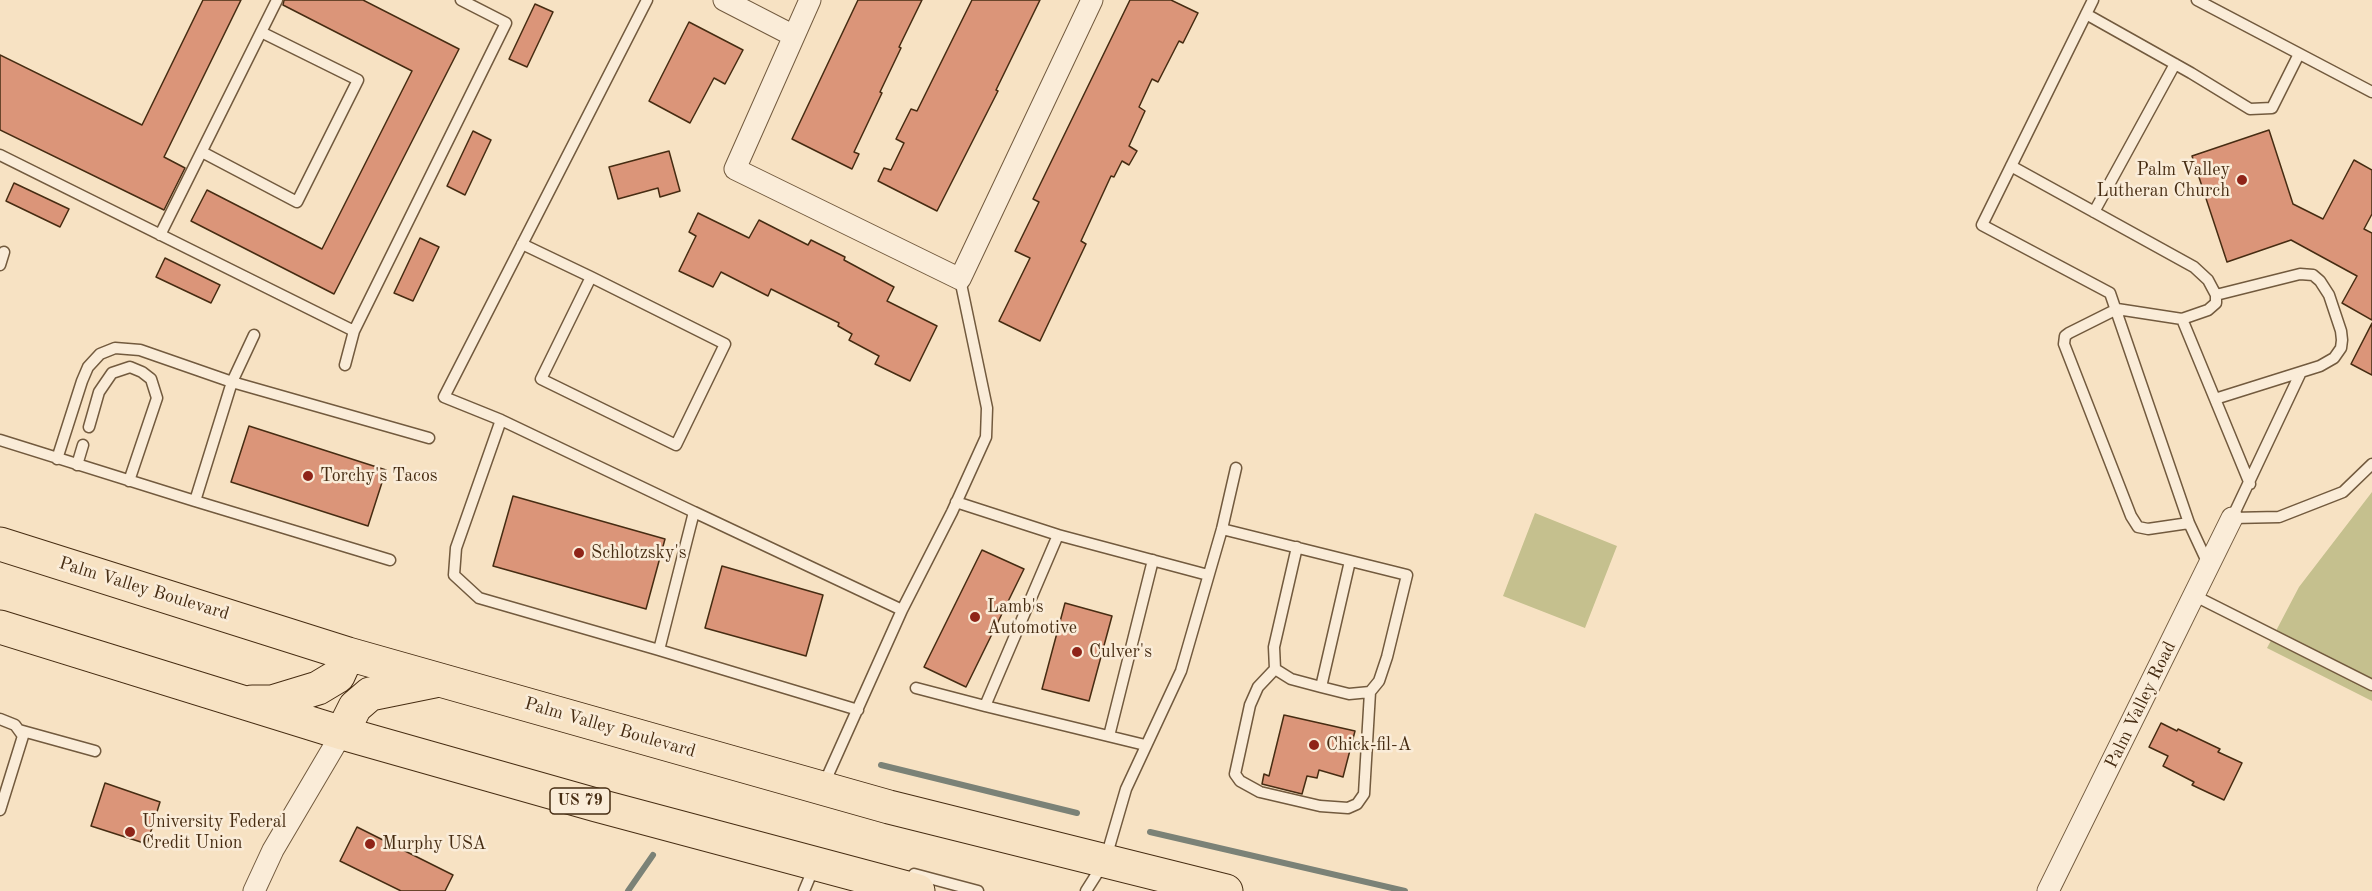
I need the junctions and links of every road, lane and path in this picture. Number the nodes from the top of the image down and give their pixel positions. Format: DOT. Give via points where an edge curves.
graph roads {
  1 [pos="277,0"];
  2 [pos="461,0"];
  3 [pos="647,0"];
  4 [pos="724,0"];
  5 [pos="810,0"];
  6 [pos="1092,0"];
  7 [pos="2093,0"];
  8 [pos="2197,0"];
  9 [pos="2086,14"];
  10 [pos="261,32"];
  11 [pos="794,36"];
  12 [pos="2299,54"];
  13 [pos="2175,64"];
  14 [pos="2372,92"];
  15 [pos="201,152"];
  16 [pos="0,155"];
  17 [pos="2011,166"];
  18 [pos="2094,212"];
  19 [pos="160,235"];
  20 [pos="522,244"];
  21 [pos="4,252"];
  22 [pos="0,265"];
  23 [pos="591,277"];
  24 [pos="960,279"];
  25 [pos="2216,295"];
  26 [pos="2117,309"];
  27 [pos="2182,319"];
  28 [pos="354,331"];
  29 [pos="254,335"];
  30 [pos="345,365"];
  31 [pos="2301,372"];
  32 [pos="232,381"];
  33 [pos="2215,399"];
  34 [pos="501,420"];
  35 [pos="89,427"];
  36 [pos="429,438"];
  37 [pos="0,440"];
  38 [pos="83,445"];
  39 [pos="57,459"];
  40 [pos="2372,464"];
  41 [pos="77,465"];
  42 [pos="1236,468"];
  43 [pos="129,481"];
  44 [pos="2250,484"];
  45 [pos="195,501"];
  46 [pos="956,502"];
  47 [pos="694,512"];
  48 [pos="2232,518"];
  49 [pos="2189,523"];
  50 [pos="1222,529"];
  51 [pos="1058,535"];
  52 [pos="0,544"];
  53 [pos="1297,548"];
  54 [pos="390,560"];
  55 [pos="1153,560"];
  56 [pos="1350,561"];
  57 [pos="2209,566"];
  58 [pos="1208,575"];
  59 [pos="2195,596"];
  60 [pos="902,610"];
  61 [pos="0,627"];
  62 [pos="659,650"];
  63 [pos="348,654"];
  64 [pos="1275,669"];
  65 [pos="442,680"];
  66 [pos="2372,685"];
  67 [pos="1322,687"];
  68 [pos="916,688"];
  69 [pos="1370,692"];
  70 [pos="244,703"];
  71 [pos="985,706"];
  72 [pos="858,710"];
  73 [pos="0,719"];
  74 [pos="19,730"];
  75 [pos="342,733"];
  76 [pos="1109,736"];
  77 [pos="1145,745"];
  78 [pos="95,751"];
  79 [pos="821,788"];
  80 [pos="637,803"];
  81 [pos="596,805"];
  82 [pos="0,810"];
  83 [pos="1105,861"];
  84 [pos="809,878"];
  85 [pos="908,880"];
  86 [pos="254,891"];
  87 [pos="978,891"];
  88 [pos="1086,891"];
  89 [pos="1226,891"];
  90 [pos="2048,891"];
  1 -- 10 [label="lane"];
  2 -- 28 [label="lane" via="506,22"];
  3 -- 20 [label="lane"];
  4 -- 11 [label="street"];
  5 -- 11 [label="street"];
  6 -- 24 [label="street"];
  7 -- 9 [label="lane"];
  8 -- 12 [label="lane"];
  9 -- 13 [label="lane"];
  9 -- 17 [label="lane"];
  10 -- 15 [label="lane"];
  10 -- 15 [label="lane" via="358,80 297,202"];
  11 -- 24 [label="street" via="735,169"];
  12 -- 13 [label="lane" via="2272,108 2250,110"];
  12 -- 14 [label="lane"];
  13 -- 18 [label="lane"];
  15 -- 19 [label="lane"];
  16 -- 19 [label="lane"];
  17 -- 18 [label="lane"];
  17 -- 26 [label="lane" via="1982,225 2110,293"];
  18 -- 25 [label="lane" via="2194,267"];
  19 -- 28 [label="lane"];
  20 -- 23 [label="lane"];
  20 -- 34 [label="lane" via="444,397"];
  21 -- 22 [label="lane"];
  23 -- 23 [label="lane" via="725,344 676,445 541,379"];
  24 -- 46 [label="lane" via="987,408 986,437"];
  25 -- 27 [label="lane" via="2216,303 2208,310"];
  25 -- 31 [label="lane" via="2300,274 2313,275 2320,281 2341,331 2341,348 2334,358"];
  26 -- 27 [label="lane"];
  26 -- 49 [label="lane"];
  26 -- 49 [label="lane" via="2069,333 2064,344 2138,527"];
  27 -- 33 [label="lane"];
  28 -- 30 [label="lane"];
  29 -- 32 [label="lane"];
  31 -- 33 [label="lane"];
  31 -- 44 [label="lane"];
  32 -- 36 [label="lane"];
  32 -- 39 [label="lane" via="140,350 115,348 100,354 88,367"];
  32 -- 45 [label="lane"];
  33 -- 44 [label="lane"];
  34 -- 47 [label="lane"];
  34 -- 62 [label="lane" via="456,548 454,575 479,598"];
  35 -- 43 [label="lane" via="99,392 112,374 130,368 151,379 157,398"];
  37 -- 39 [label="lane"];
  38 -- 41 [label="lane"];
  39 -- 41 [label="lane"];
  40 -- 48 [label="lane" via="2343,492 2290,513 2279,517"];
  41 -- 43 [label="lane"];
  42 -- 50 [label="lane"];
  43 -- 45 [label="lane"];
  44 -- 48 [label="lane"];
  45 -- 54 [label="lane"];
  46 -- 51 [label="lane"];
  46 -- 60 [label="lane"];
  47 -- 60 [label="lane"];
  47 -- 62 [label="lane"];
  48 -- 57 [label="street, Palm Valley Road"];
  49 -- 57 [label="lane"];
  50 -- 53 [label="lane"];
  50 -- 58 [label="lane"];
  51 -- 55 [label="lane"];
  51 -- 71 [label="lane"];
  52 -- 63 [label="highway, Palm Valley Boulevard"];
  53 -- 56 [label="lane"];
  53 -- 64 [label="lane" via="1274,647"];
  55 -- 58 [label="lane"];
  55 -- 76 [label="lane"];
  56 -- 67 [label="lane"];
  56 -- 69 [label="lane" via="1407,575 1387,657 1379,681"];
  57 -- 59 [label="street, Palm Valley Road"];
  58 -- 77 [label="lane" via="1181,671"];
  59 -- 66 [label="lane"];
  59 -- 90 [label="street, Palm Valley Road"];
  60 -- 72 [label="lane"];
  61 -- 70 [label="highway, US 79"];
  62 -- 72 [label="lane"];
  63 -- 65 [label="highway, Palm Valley Boulevard"];
  63 -- 70 [label="highway" via="338,676 318,688 272,702"];
  64 -- 67 [label="lane" via="1291,679"];
  64 -- 69 [label="lane" via="1258,687 1250,705 1235,767 1240,781 1260,792 1320,806 1348,808 1357,804 1364,794"];
  65 -- 75 [label="highway" via="370,694 355,706"];
  65 -- 79 [label="highway, Palm Valley Boulevard"];
  67 -- 69 [label="lane" via="1349,694"];
  68 -- 71 [label="lane"];
  70 -- 75 [label="highway, US 79"];
  71 -- 76 [label="lane"];
  72 -- 79 [label="lane"];
  73 -- 74 [label="lane" via="15,724"];
  74 -- 78 [label="lane"];
  74 -- 82 [label="lane" via="23,736"];
  75 -- 81 [label="highway, US 79"];
  75 -- 86 [label="street" via="273,850"];
  76 -- 77 [label="lane"];
  77 -- 83 [label="lane" via="1126,789"];
  79 -- 83 [label="highway, Palm Valley Boulevard"];
  80 -- 81 [label="lane"];
  81 -- 84 [label="highway, US 79"];
  83 -- 88 [label="lane"];
  83 -- 89 [label="highway, Palm Valley Boulevard"];
  84 -- 85 [label="highway, US 79"];
  85 -- 87 [label="lane"];
}
